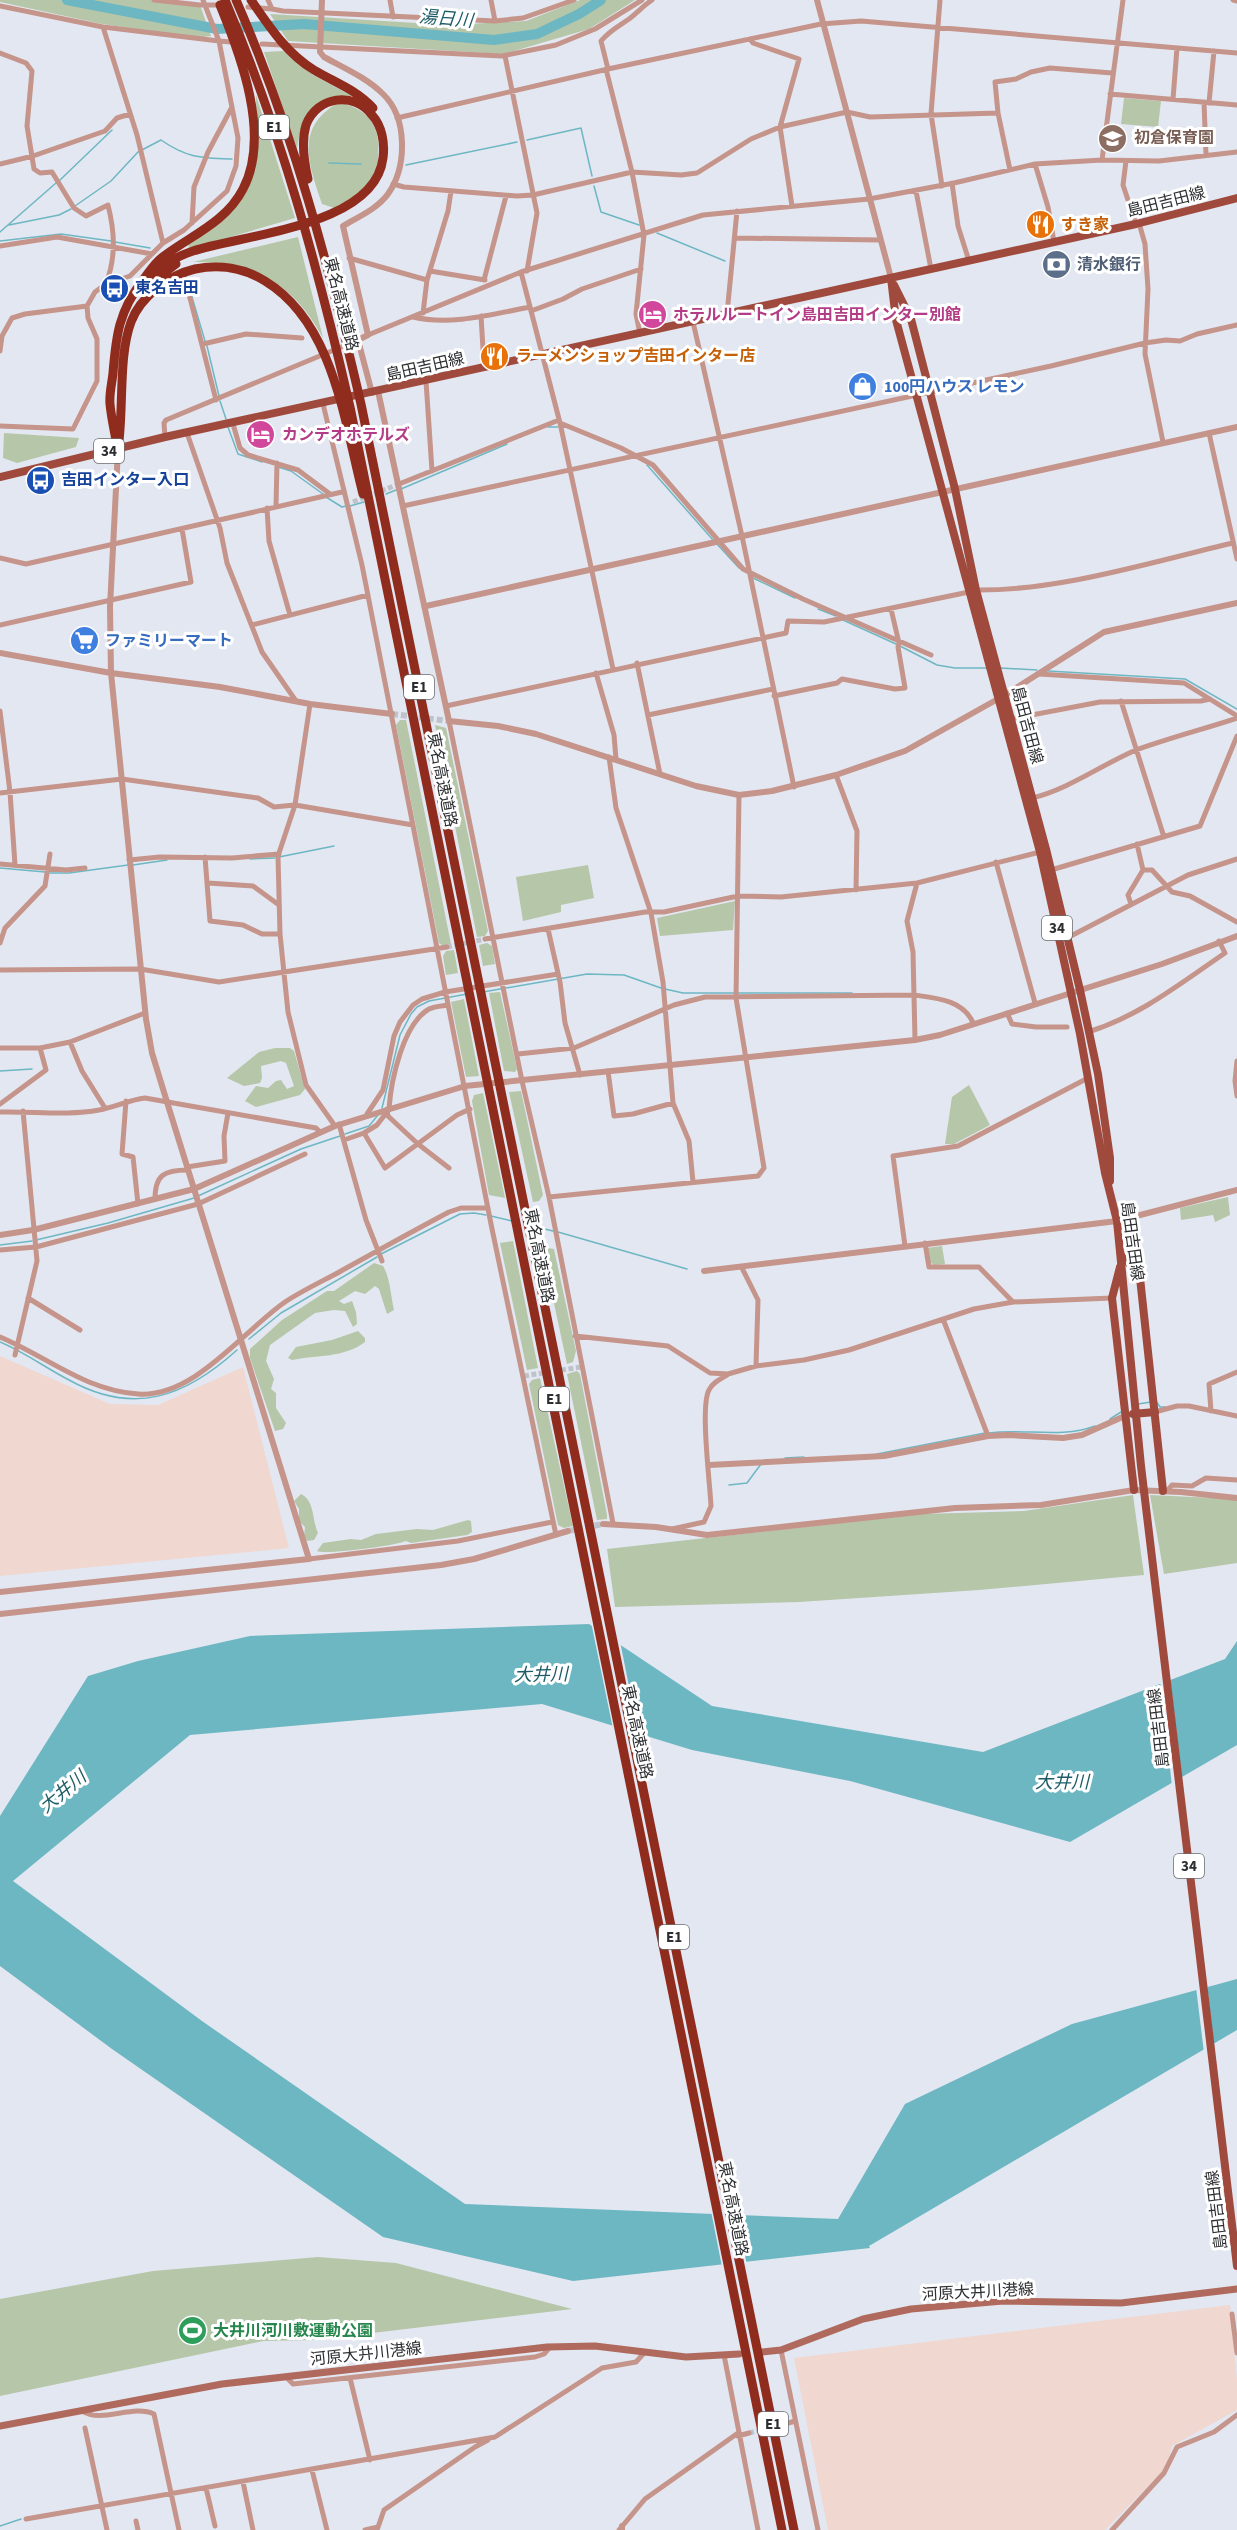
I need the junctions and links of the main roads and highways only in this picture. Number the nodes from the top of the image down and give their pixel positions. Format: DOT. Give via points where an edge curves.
graph roads {
  1 [pos="245,4"];
  2 [pos="222,5"];
  3 [pos="235,40"];
  4 [pos="1237,198"];
  5 [pos="314,210"];
  6 [pos="891,278"];
  7 [pos="142,281"];
  8 [pos="132,319"];
  9 [pos="346,408"];
  10 [pos="118,448"];
  11 [pos="0,477"];
  12 [pos="973,592"];
  13 [pos="1002,696"];
  14 [pos="1110,1186"];
  15 [pos="1122,1253"];
  16 [pos="1154,1405"];
  17 [pos="1127,1413"];
  18 [pos="1134,1490"];
  19 [pos="1166,1491"];
  20 [pos="1237,2266"];
  21 [pos="1237,2289"];
  22 [pos="762,2352"];
  23 [pos="739,2354"];
  24 [pos="0,2426"];
  25 [pos="782,2530"];
  26 [pos="794,2530"];
  1 -- 5 [label="highway, E1"];
  1 -- 8 [label="highway" via="298,58 364,98 388,135 386,169 380,183 362,202 333,219 169,268 146,290"];
  2 -- 3 [label="highway"];
  3 -- 7 [label="highway" via="254,139 248,178 228,211 162,257"];
  3 -- 9 [label="highway, 東名高速道路 / E1" via="279,142 302,215 335,345"];
  4 -- 6 [label="main road, 島田吉田線 / 34"];
  5 -- 7 [label="highway" via="304,154 306,127 324,104 338,99 352,101 372,114 383,138 381,171 363,196 308,222 184,254"];
  5 -- 26 [label="highway, 東名高速道路 / E1" via="361,404"];
  6 -- 10 [label="main road, 島田吉田線 / 34"];
  6 -- 12 [label="main road, 島田吉田線 / 34" via="896,320 915,395"];
  6 -- 12 [label="main road, 島田吉田線 / 34" via="911,319 955,489"];
  7 -- 10 [label="highway" via="119,321 115,341 110,404"];
  8 -- 9 [label="highway" via="153,292 175,276 208,267 231,268 259,277 281,292 310,324"];
  8 -- 10 [label="highway"];
  9 -- 25 [label="highway, 東名高速道路 / E1" via="513,1200"];
  10 -- 11 [label="main road, 島田吉田線 / 34"];
  12 -- 13 [label="main road, 島田吉田線 / 34"];
  13 -- 14 [label="main road, 島田吉田線 / 34" via="1071,992"];
  13 -- 14 [label="main road, 島田吉田線 / 34" via="1080,990 1098,1074"];
  14 -- 15 [label="main road, 島田吉田線 / 34"];
  15 -- 16 [label="main road" via="1140,1278"];
  15 -- 17 [label="main road" via="1112,1298"];
  15 -- 20 [label="main road, 島田吉田線 / 34" via="1143,1478"];
  16 -- 17 [label="main road"];
  16 -- 19 [label="main road"];
  17 -- 18 [label="main road"];
  21 -- 22 [label="main road, 河原大井川港線" via="1121,2303 1003,2301 911,2309 863,2319 782,2350"];
  23 -- 24 [label="main road, 河原大井川港線" via="686,2357 595,2346 550,2347 222,2384"];
}
